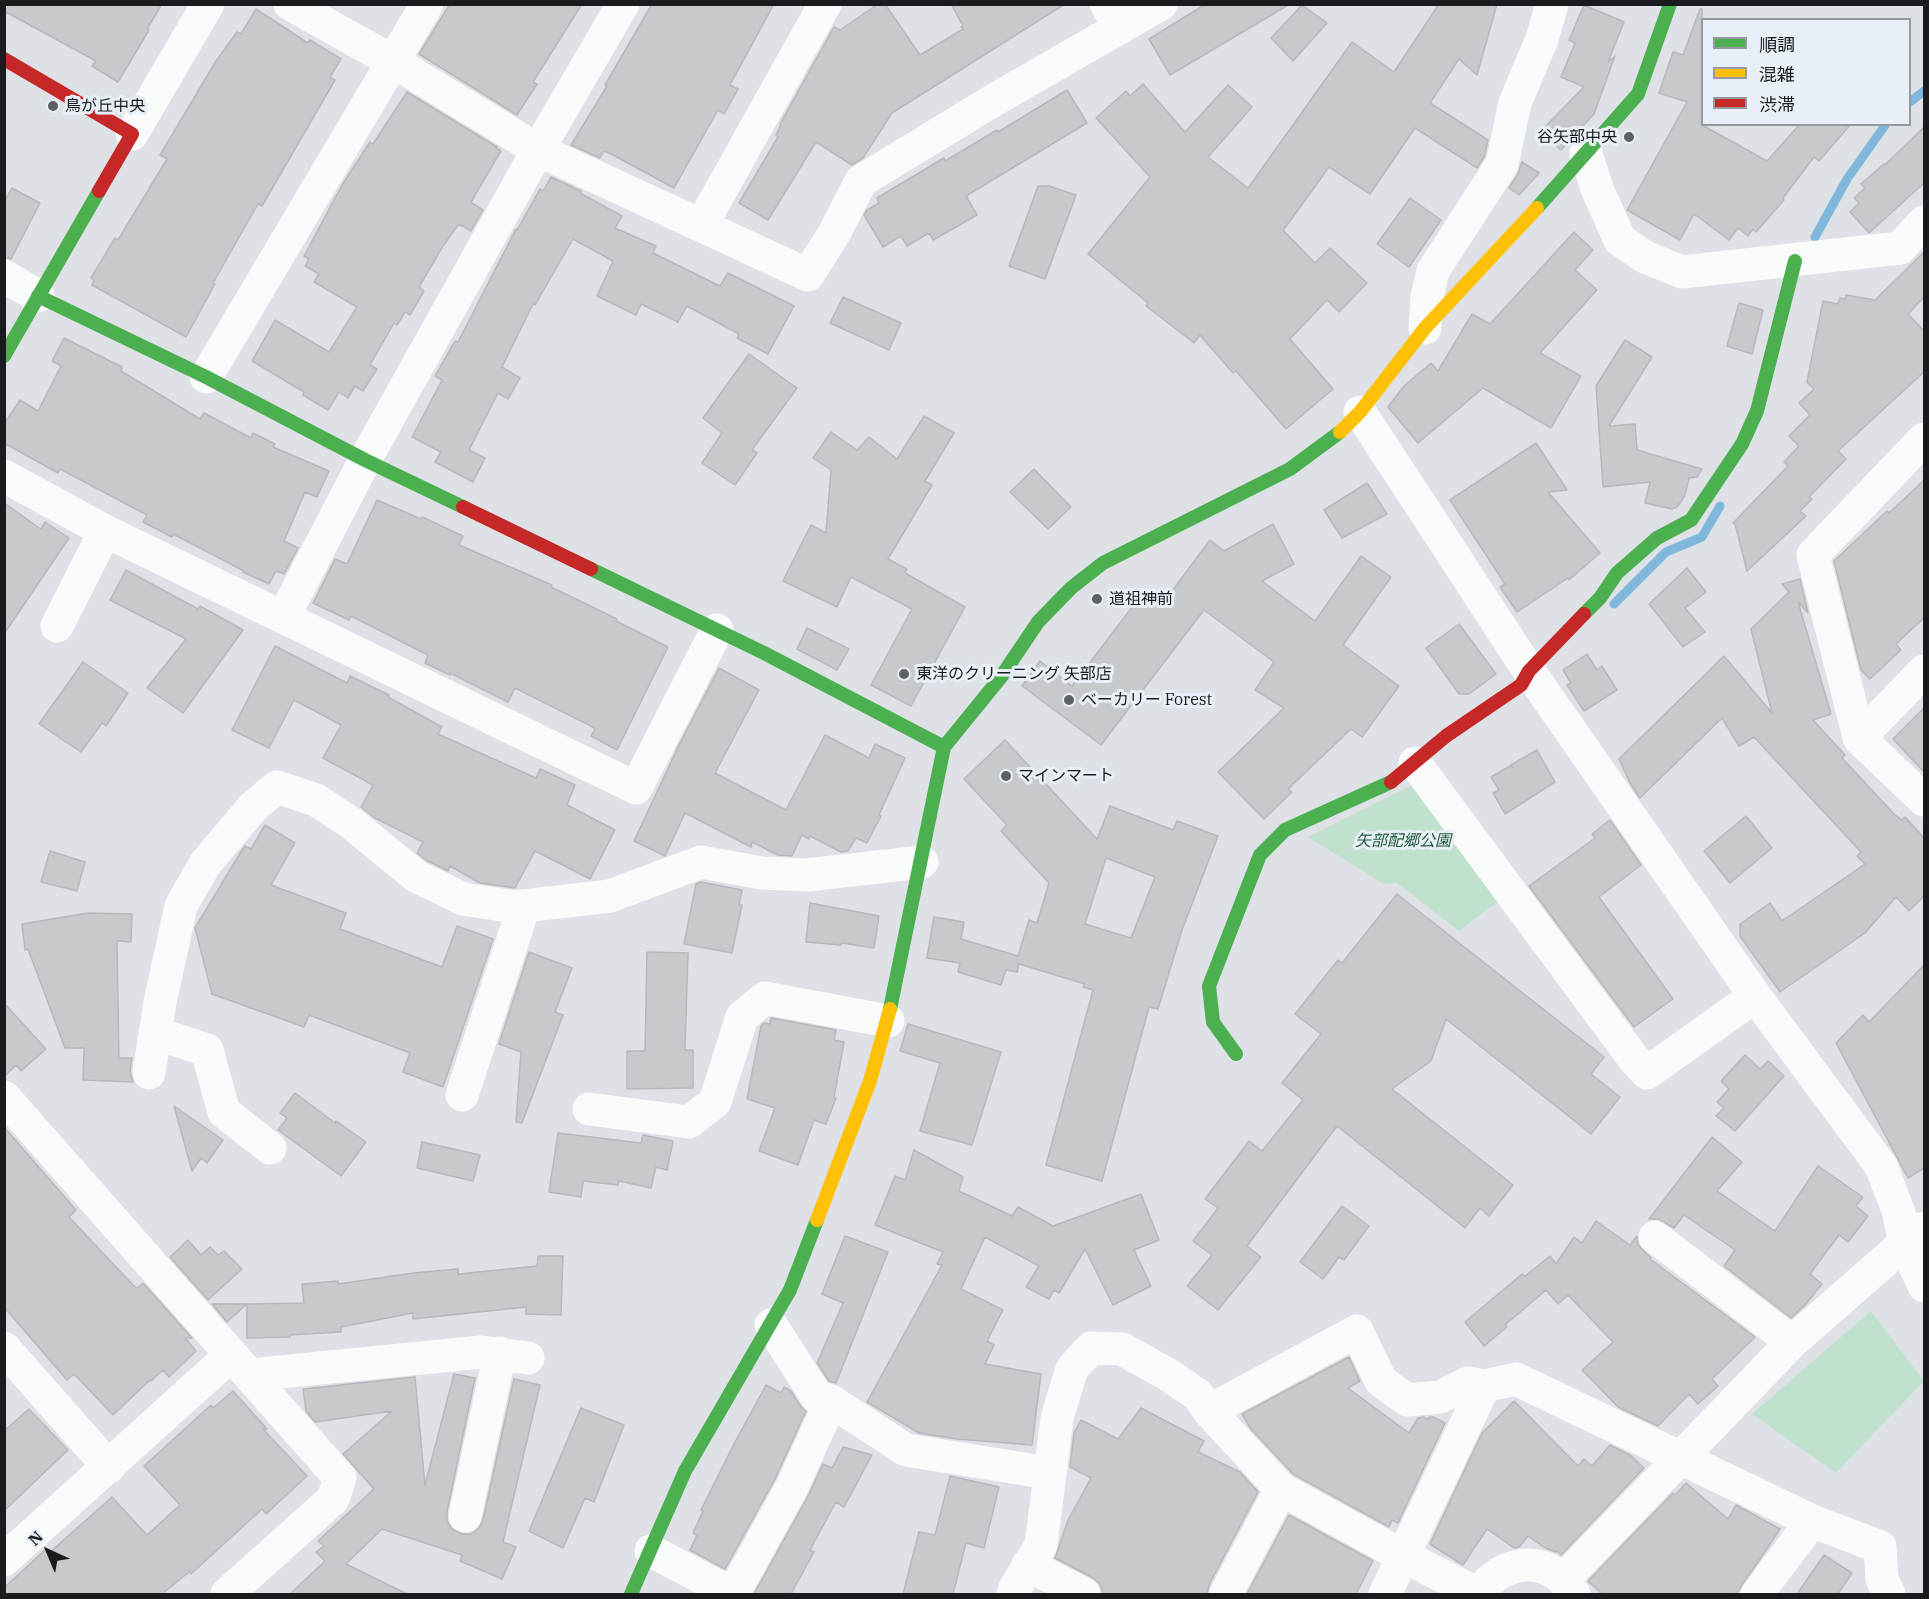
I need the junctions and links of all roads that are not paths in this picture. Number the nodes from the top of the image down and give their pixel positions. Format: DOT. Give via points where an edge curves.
graph roads {
  1 [pos="208,4"];
  2 [pos="290,4"];
  3 [pos="427,4"];
  4 [pos="623,4"];
  5 [pos="825,4"];
  6 [pos="1161,4"];
  7 [pos="1552,4"];
  8 [pos="1670,4"];
  9 [pos="1113,16"];
  10 [pos="4,60"];
  11 [pos="394,62"];
  12 [pos="132,134"];
  13 [pos="538,150"];
  14 [pos="1586,154"];
  15 [pos="1924,222"];
  16 [pos="702,224"];
  17 [pos="1795,261"];
  18 [pos="4,276"];
  19 [pos="38,296"];
  20 [pos="1425,328"];
  21 [pos="4,357"];
  22 [pos="206,377"];
  23 [pos="1360,412"];
  24 [pos="1924,439"];
  25 [pos="365,460"];
  26 [pos="4,476"];
  27 [pos="105,531"];
  28 [pos="284,616"];
  29 [pos="57,626"];
  30 [pos="717,630"];
  31 [pos="1529,671"];
  32 [pos="1924,671"];
  33 [pos="1859,738"];
  34 [pos="944,747"];
  35 [pos="1415,763"];
  36 [pos="1924,800"];
  37 [pos="921,862"];
  38 [pos="524,906"];
  39 [pos="1755,996"];
  40 [pos="888,1021"];
  41 [pos="155,1033"];
  42 [pos="1236,1054"];
  43 [pos="149,1073"];
  44 [pos="462,1095"];
  45 [pos="4,1096"];
  46 [pos="589,1109"];
  47 [pos="270,1148"];
  48 [pos="1914,1234"];
  49 [pos="1655,1237"];
  50 [pos="1924,1286"];
  51 [pos="771,1326"];
  52 [pos="1792,1342"];
  53 [pos="4,1348"];
  54 [pos="241,1365"];
  55 [pos="1484,1386"];
  56 [pos="831,1401"];
  57 [pos="1209,1411"];
  58 [pos="1680,1458"];
  59 [pos="109,1467"];
  60 [pos="1049,1473"];
  61 [pos="1281,1489"];
  62 [pos="465,1516"];
  63 [pos="1812,1521"];
  64 [pos="651,1551"];
  65 [pos="1403,1556"];
  66 [pos="4,1560"];
  67 [pos="1028,1565"];
  68 [pos="1569,1587"];
  69 [pos="227,1594"];
  70 [pos="631,1594"];
  71 [pos="733,1594"];
  72 [pos="1013,1594"];
  73 [pos="1084,1594"];
  74 [pos="1226,1594"];
  75 [pos="1385,1594"];
  76 [pos="1478,1594"];
  77 [pos="1757,1594"];
  78 [pos="1889,1594"];
  1 -- 12 [label="street"];
  2 -- 11 [label="street"];
  3 -- 11 [label="street"];
  4 -- 13 [label="street"];
  5 -- 16 [label="street"];
  6 -- 9 [label="street"];
  7 -- 20 [label="street" via="1515,103 1502,164 1433,271"];
  8 -- 14 [label="street" via="1638,94"];
  9 -- 16 [label="street" via="861,181 808,275"];
  10 -- 12 [label="street"];
  11 -- 13 [label="street"];
  11 -- 22 [label="street"];
  12 -- 19 [label="street"];
  13 -- 16 [label="street"];
  13 -- 25 [label="street"];
  14 -- 17 [label="street" via="1620,240 1645,256 1682,272"];
  14 -- 20 [label="street"];
  15 -- 17 [label="street" via="1900,248"];
  17 -- 31 [label="street" via="1757,411 1742,444 1691,520 1658,538 1617,573 1600,598"];
  18 -- 19 [label="street"];
  19 -- 21 [label="street"];
  19 -- 22 [label="street"];
  20 -- 23 [label="street"];
  22 -- 25 [label="street"];
  23 -- 31 [label="street"];
  23 -- 34 [label="street" via="1290,469 1103,563 1071,588 1038,622 1001,677"];
  24 -- 33 [label="street" via="1813,555"];
  25 -- 28 [label="street"];
  25 -- 30 [label="street"];
  26 -- 27 [label="street"];
  27 -- 28 [label="street"];
  27 -- 29 [label="street"];
  28 -- 30 [label="street" via="636,788"];
  30 -- 34 [label="street"];
  31 -- 35 [label="street" via="1521,685 1446,736"];
  31 -- 39 [label="street"];
  32 -- 33 [label="street"];
  33 -- 36 [label="street"];
  34 -- 37 [label="street"];
  35 -- 39 [label="street" via="1647,1073"];
  35 -- 42 [label="street" via="1392,782 1285,830 1260,855 1209,986 1212,1022"];
  37 -- 38 [label="street" via="807,875 762,873 701,862 610,896"];
  37 -- 40 [label="street"];
  38 -- 41 [label="street" via="463,899 416,876 351,823 315,800 277,787 254,806 205,864 181,906"];
  38 -- 44 [label="street"];
  39 -- 48 [label="street" via="1881,1166 1899,1213"];
  40 -- 46 [label="street" via="765,998 742,1017 715,1102 689,1122"];
  40 -- 51 [label="street" via="870,1081 790,1290"];
  41 -- 43 [label="street"];
  41 -- 47 [label="street" via="207,1050 224,1112"];
  45 -- 54 [label="street"];
  48 -- 50 [label="street"];
  48 -- 52 [label="street"];
  49 -- 52 [label="street"];
  51 -- 56 [label="street" via="817,1397"];
  51 -- 64 [label="street" via="685,1471"];
  52 -- 58 [label="street"];
  53 -- 59 [label="street"];
  54 -- 59 [label="street"];
  54 -- 62 [label="street" via="481,1352 514,1356"];
  54 -- 69 [label="street" via="340,1478 333,1499"];
  55 -- 57 [label="street" via="1468,1383 1440,1396 1407,1400 1381,1381 1357,1330"];
  55 -- 58 [label="street" via="1516,1379"];
  55 -- 65 [label="street"];
  56 -- 60 [label="street" via="906,1450"];
  56 -- 71 [label="street" via="792,1487"];
  57 -- 60 [label="street" via="1198,1395 1122,1349 1091,1348 1072,1369 1057,1418"];
  57 -- 61 [label="street"];
  58 -- 63 [label="street"];
  58 -- 68 [label="street"];
  59 -- 66 [label="street"];
  60 -- 67 [label="street" via="1041,1545"];
  61 -- 65 [label="street"];
  61 -- 74 [label="street"];
  63 -- 77 [label="street"];
  63 -- 78 [label="street" via="1880,1547 1882,1579"];
  64 -- 70 [label="street"];
  64 -- 71 [label="street"];
  65 -- 75 [label="street"];
  65 -- 76 [label="street"];
  67 -- 72 [label="street"];
  67 -- 73 [label="street"];
  68 -- 76 [label="street" via="1550,1570 1517,1566 1501,1571"];
}
